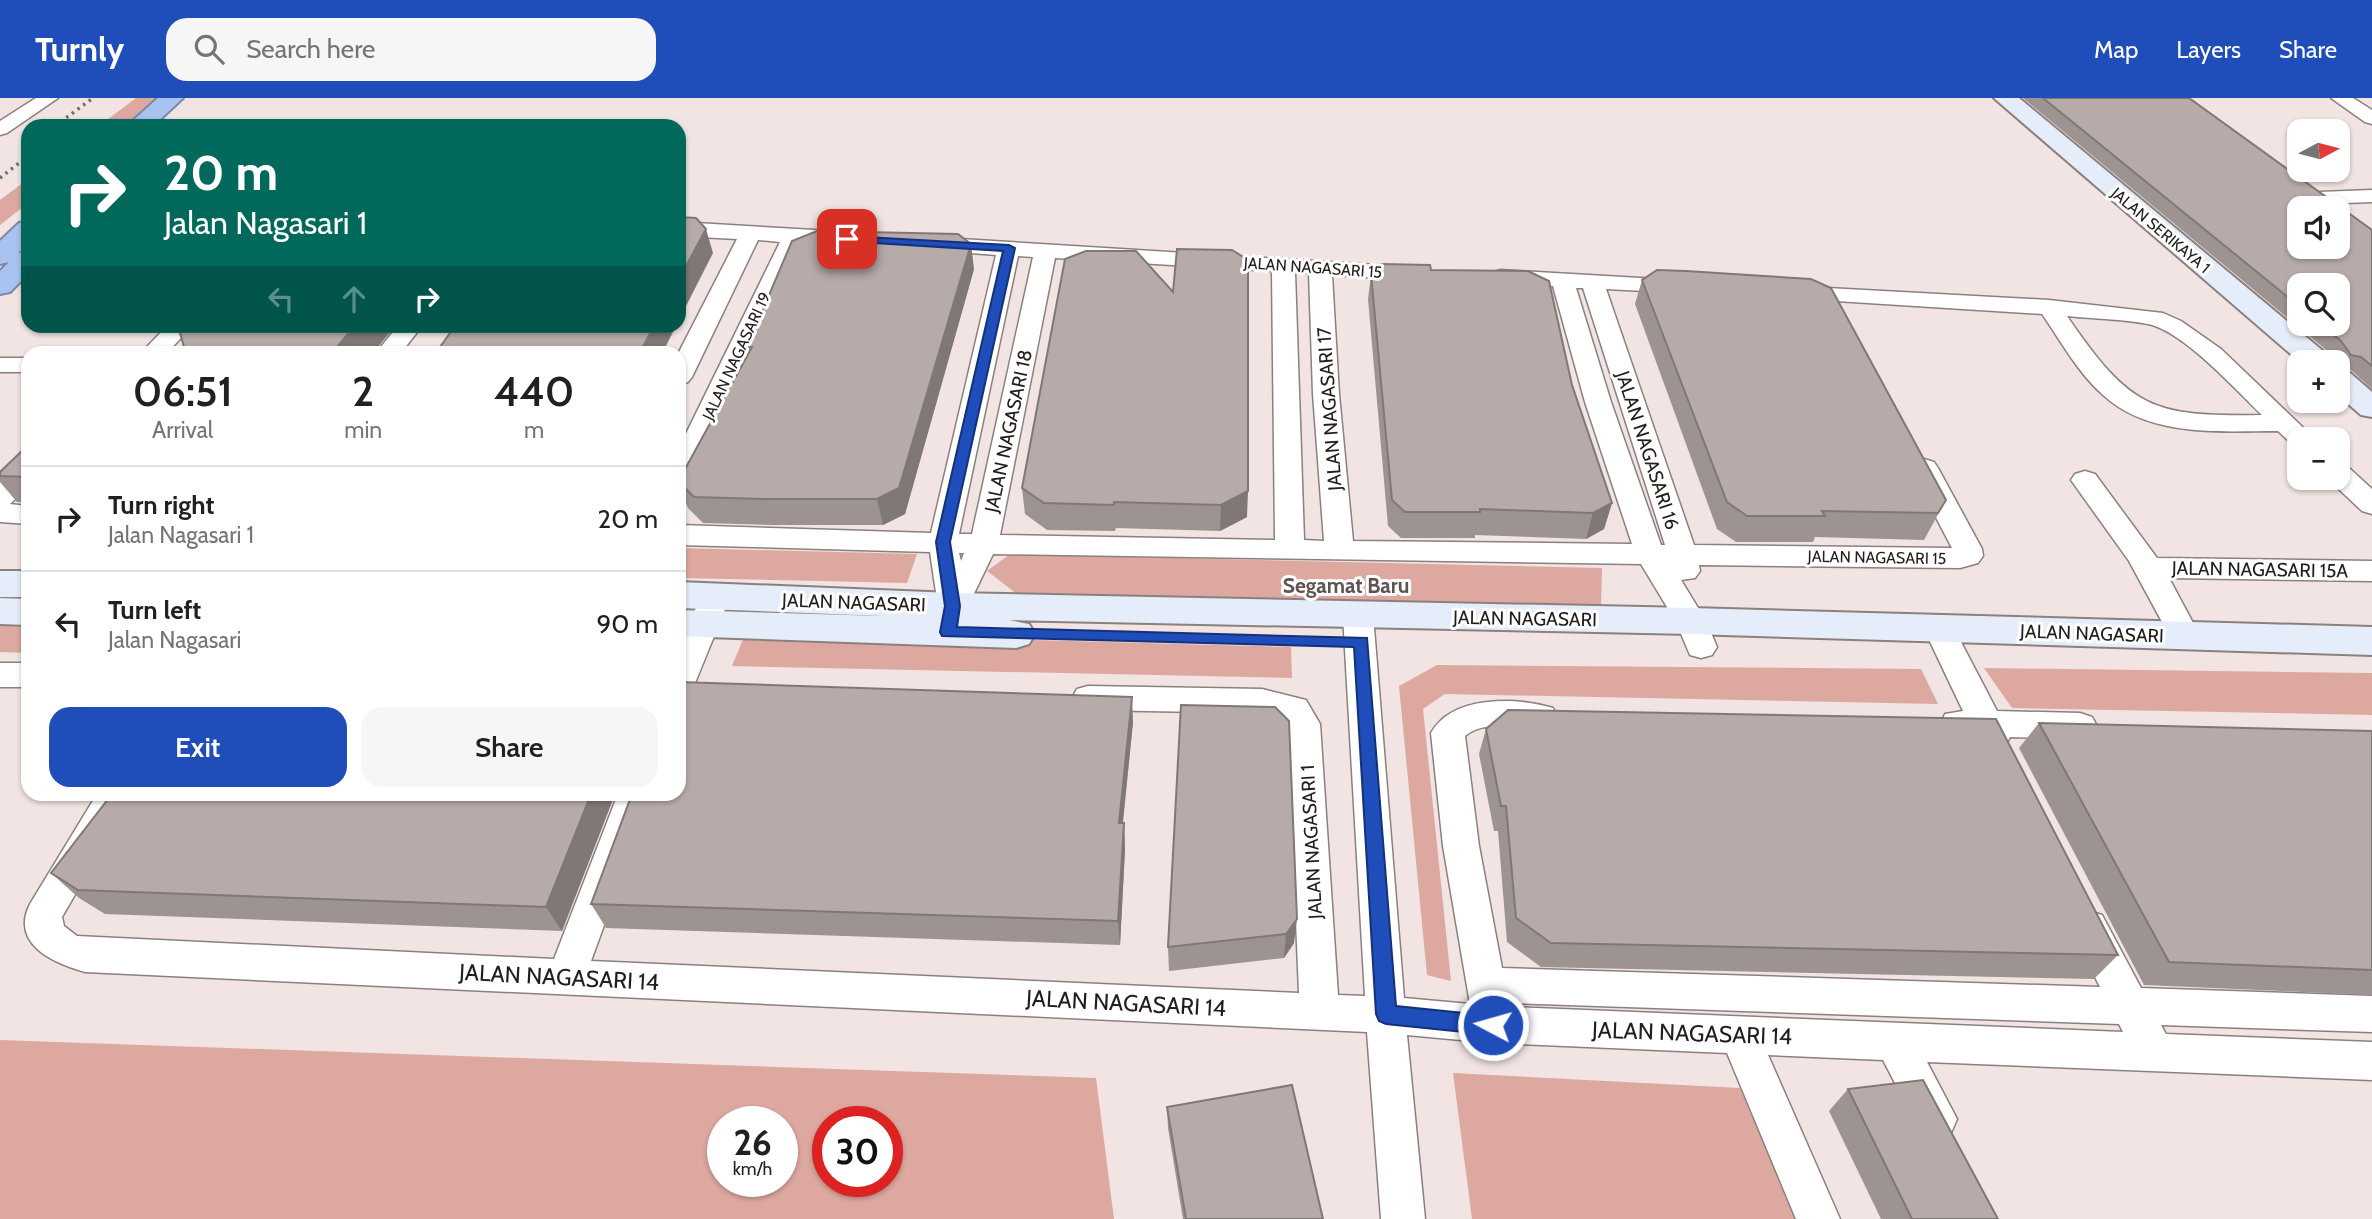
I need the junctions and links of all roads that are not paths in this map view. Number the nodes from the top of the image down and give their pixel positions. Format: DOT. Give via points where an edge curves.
graph roads {
  1 [pos="49,98"];
  2 [pos="172,98"];
  3 [pos="198,98"];
  4 [pos="2005,98"];
  5 [pos="2340,98"];
  6 [pos="2372,118"];
  7 [pos="147,119"];
  8 [pos="176,119"];
  9 [pos="0,129"];
  10 [pos="2298,183"];
  11 [pos="2316,196"];
  12 [pos="2372,196"];
  13 [pos="2350,204"];
  14 [pos="21,215"];
  15 [pos="686,229"];
  16 [pos="0,230"];
  17 [pos="751,233"];
  18 [pos="21,236"];
  19 [pos="794,236"];
  20 [pos="873,241"];
  21 [pos="900,242"];
  22 [pos="1009,248"];
  23 [pos="1046,250"];
  24 [pos="0,256"];
  25 [pos="1283,265"];
  26 [pos="21,266"];
  27 [pos="1320,267"];
  28 [pos="1444,275"];
  29 [pos="1483,276"];
  30 [pos="1562,279"];
  31 [pos="1592,281"];
  32 [pos="0,286"];
  33 [pos="1701,288"];
  34 [pos="2049,307"];
  35 [pos="1842,321"];
  36 [pos="173,333"];
  37 [pos="160,346"];
  38 [pos="2304,350"];
  39 [pos="686,363"];
  40 [pos="0,365"];
  41 [pos="21,365"];
  42 [pos="2350,389"];
  43 [pos="2372,408"];
  44 [pos="2289,427"];
  45 [pos="2287,430"];
  46 [pos="1915,452"];
  47 [pos="686,461"];
  48 [pos="21,478"];
  49 [pos="2085,480"];
  50 [pos="2350,484"];
  51 [pos="0,498"];
  52 [pos="2372,505"];
  53 [pos="0,513"];
  54 [pos="21,514"];
  55 [pos="686,535"];
  56 [pos="943,542"];
  57 [pos="984,543"];
  58 [pos="1290,550"];
  59 [pos="1339,551"];
  60 [pos="1650,554"];
  61 [pos="1683,554"];
  62 [pos="2148,568"];
  63 [pos="2372,570"];
  64 [pos="0,584"];
  65 [pos="21,584"];
  66 [pos="686,601"];
  67 [pos="0,611"];
  68 [pos="21,611"];
  69 [pos="700,614"];
  70 [pos="950,619"];
  71 [pos="1360,629"];
  72 [pos="1696,634"];
  73 [pos="2185,636"];
  74 [pos="2372,641"];
  75 [pos="1944,642"];
  76 [pos="2372,666"];
  77 [pos="0,675"];
  78 [pos="21,675"];
  79 [pos="688,684"];
  80 [pos="1065,698"];
  81 [pos="1574,717"];
  82 [pos="1931,722"];
  83 [pos="1986,723"];
  84 [pos="2110,727"];
  85 [pos="2010,771"];
  86 [pos="112,801"];
  87 [pos="632,801"];
  88 [pos="2075,900"];
  89 [pos="566,977"];
  90 [pos="1485,985"];
  91 [pos="2129,1004"];
  92 [pos="1319,1012"];
  93 [pos="1386,1014"];
  94 [pos="2372,1014"];
  95 [pos="1493,1025"];
  96 [pos="1739,1035"];
  97 [pos="1894,1041"];
  98 [pos="2154,1052"];
  99 [pos="2370,1063"];
  100 [pos="1952,1148"];
  101 [pos="1403,1219"];
  102 [pos="1818,1219"];
  1 -- 9 [label="street"];
  2 -- 7 [label="highway"];
  3 -- 8 [label="highway"];
  4 -- 38 [label="street, JALAN SERIKAYA 1"];
  5 -- 6 [label="street"];
  10 -- 11 [label="street"];
  12 -- 13 [label="street"];
  14 -- 16 [label="highway"];
  15 -- 17 [label="street"];
  17 -- 19 [label="street"];
  17 -- 39 [label="street"];
  18 -- 24 [label="highway"];
  19 -- 20 [label="street"];
  19 -- 47 [label="street, JALAN NAGASARI 19"];
  21 -- 22 [label="street, JALAN NAGASARI 15"];
  22 -- 23 [label="street, JALAN NAGASARI 15"];
  22 -- 56 [label="street"];
  23 -- 25 [label="street, JALAN NAGASARI 15"];
  23 -- 57 [label="street, JALAN NAGASARI 18"];
  25 -- 27 [label="street, JALAN NAGASARI 15"];
  25 -- 58 [label="street"];
  26 -- 32 [label="highway"];
  27 -- 28 [label="street, JALAN NAGASARI 15"];
  27 -- 59 [label="street, JALAN NAGASARI 17"];
  29 -- 30 [label="street"];
  30 -- 31 [label="street"];
  30 -- 60 [label="street"];
  31 -- 33 [label="street"];
  31 -- 61 [label="street, JALAN NAGASARI 16"];
  34 -- 35 [label="street" via="1818,294"];
  34 -- 44 [label="street" via="2137,315 2173,326 2212,354"];
  34 -- 45 [label="street" via="2094,369 2132,406 2180,421"];
  36 -- 37 [label="street"];
  40 -- 41 [label="street"];
  42 -- 43 [label="street"];
  46 -- 61 [label="street, JALAN NAGASARI 15" via="1968,556"];
  48 -- 51 [label="street"];
  49 -- 62 [label="street"];
  50 -- 52 [label="street"];
  53 -- 54 [label="street"];
  55 -- 56 [label="street"];
  56 -- 57 [label="street"];
  56 -- 70 [label="street"];
  57 -- 58 [label="street"];
  57 -- 70 [label="street, JALAN NAGASARI 18"];
  58 -- 59 [label="street"];
  59 -- 60 [label="street"];
  60 -- 61 [label="street"];
  60 -- 72 [label="street"];
  61 -- 72 [label="street, JALAN NAGASARI 16"];
  62 -- 63 [label="street, JALAN NAGASARI 15A"];
  62 -- 73 [label="street"];
  64 -- 65 [label="street"];
  66 -- 69 [label="street, JALAN NAGASARI"];
  67 -- 68 [label="street"];
  69 -- 70 [label="street, JALAN NAGASARI"];
  69 -- 79 [label="street"];
  70 -- 71 [label="street, JALAN NAGASARI"];
  71 -- 72 [label="street, JALAN NAGASARI"];
  71 -- 93 [label="street"];
  72 -- 75 [label="street, JALAN NAGASARI"];
  73 -- 74 [label="street, JALAN NAGASARI"];
  73 -- 75 [label="street, JALAN NAGASARI"];
  75 -- 76 [label="street, JALAN NAGASARI"];
  75 -- 83 [label="street"];
  77 -- 78 [label="street"];
  80 -- 92 [label="street, JALAN NAGASARI 1" via="1262,701 1294,709 1304,724"];
  81 -- 90 [label="street" via="1478,716 1462,719 1448,733 1461,846"];
  82 -- 83 [label="street"];
  83 -- 84 [label="street"];
  83 -- 85 [label="street"];
  86 -- 89 [label="street, JALAN NAGASARI 14" via="43,915 43,927 64,950 85,955"];
  87 -- 89 [label="street"];
  88 -- 91 [label="street"];
  89 -- 92 [label="street, JALAN NAGASARI 14"];
  90 -- 91 [label="street, JALAN NAGASARI 14"];
  90 -- 95 [label="street"];
  91 -- 94 [label="street, JALAN NAGASARI 14"];
  91 -- 98 [label="street"];
  92 -- 93 [label="street, JALAN NAGASARI 14"];
  93 -- 95 [label="street, JALAN NAGASARI 14"];
  93 -- 101 [label="street"];
  95 -- 96 [label="street, JALAN NAGASARI 14"];
  96 -- 97 [label="street, JALAN NAGASARI 14"];
  96 -- 102 [label="street"];
  97 -- 98 [label="street, JALAN NAGASARI 14"];
  97 -- 100 [label="street"];
  98 -- 99 [label="street, JALAN NAGASARI 14"];
}
